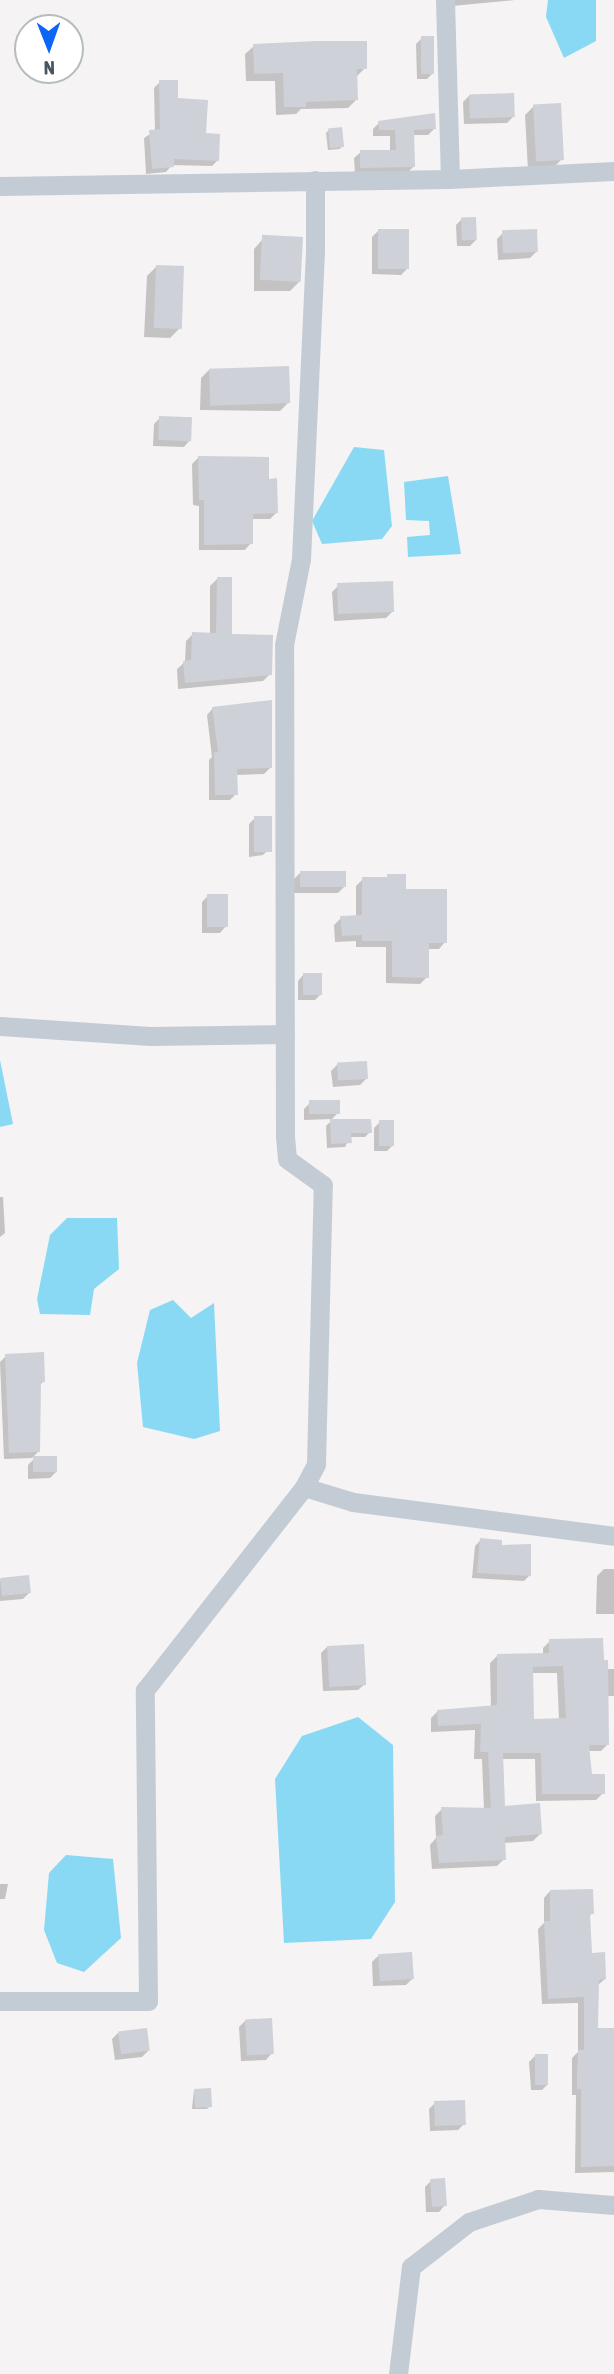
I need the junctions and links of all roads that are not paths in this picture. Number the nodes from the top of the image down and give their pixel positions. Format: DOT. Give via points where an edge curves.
graph roads {
  1 [pos="445,0"];
  2 [pos="614,171"];
  3 [pos="450,179"];
  4 [pos="315,180"];
  5 [pos="0,186"];
  6 [pos="0,1026"];
  7 [pos="285,1034"];
  8 [pos="304,1487"];
  9 [pos="614,1536"];
  10 [pos="0,2001"];
  11 [pos="614,2205"];
  12 [pos="398,2374"];
  1 -- 3 [label="street"];
  2 -- 3 [label="street"];
  3 -- 4 [label="street"];
  4 -- 5 [label="street"];
  4 -- 7 [label="street" via="301,559 284,645"];
  6 -- 7 [label="street" via="150,1036"];
  7 -- 8 [label="street" via="287,1159 323,1185 316,1464"];
  8 -- 9 [label="street" via="353,1502"];
  8 -- 10 [label="street" via="145,1690 148,2001"];
  11 -- 12 [label="street" via="538,2199 469,2222 411,2267"];
}
